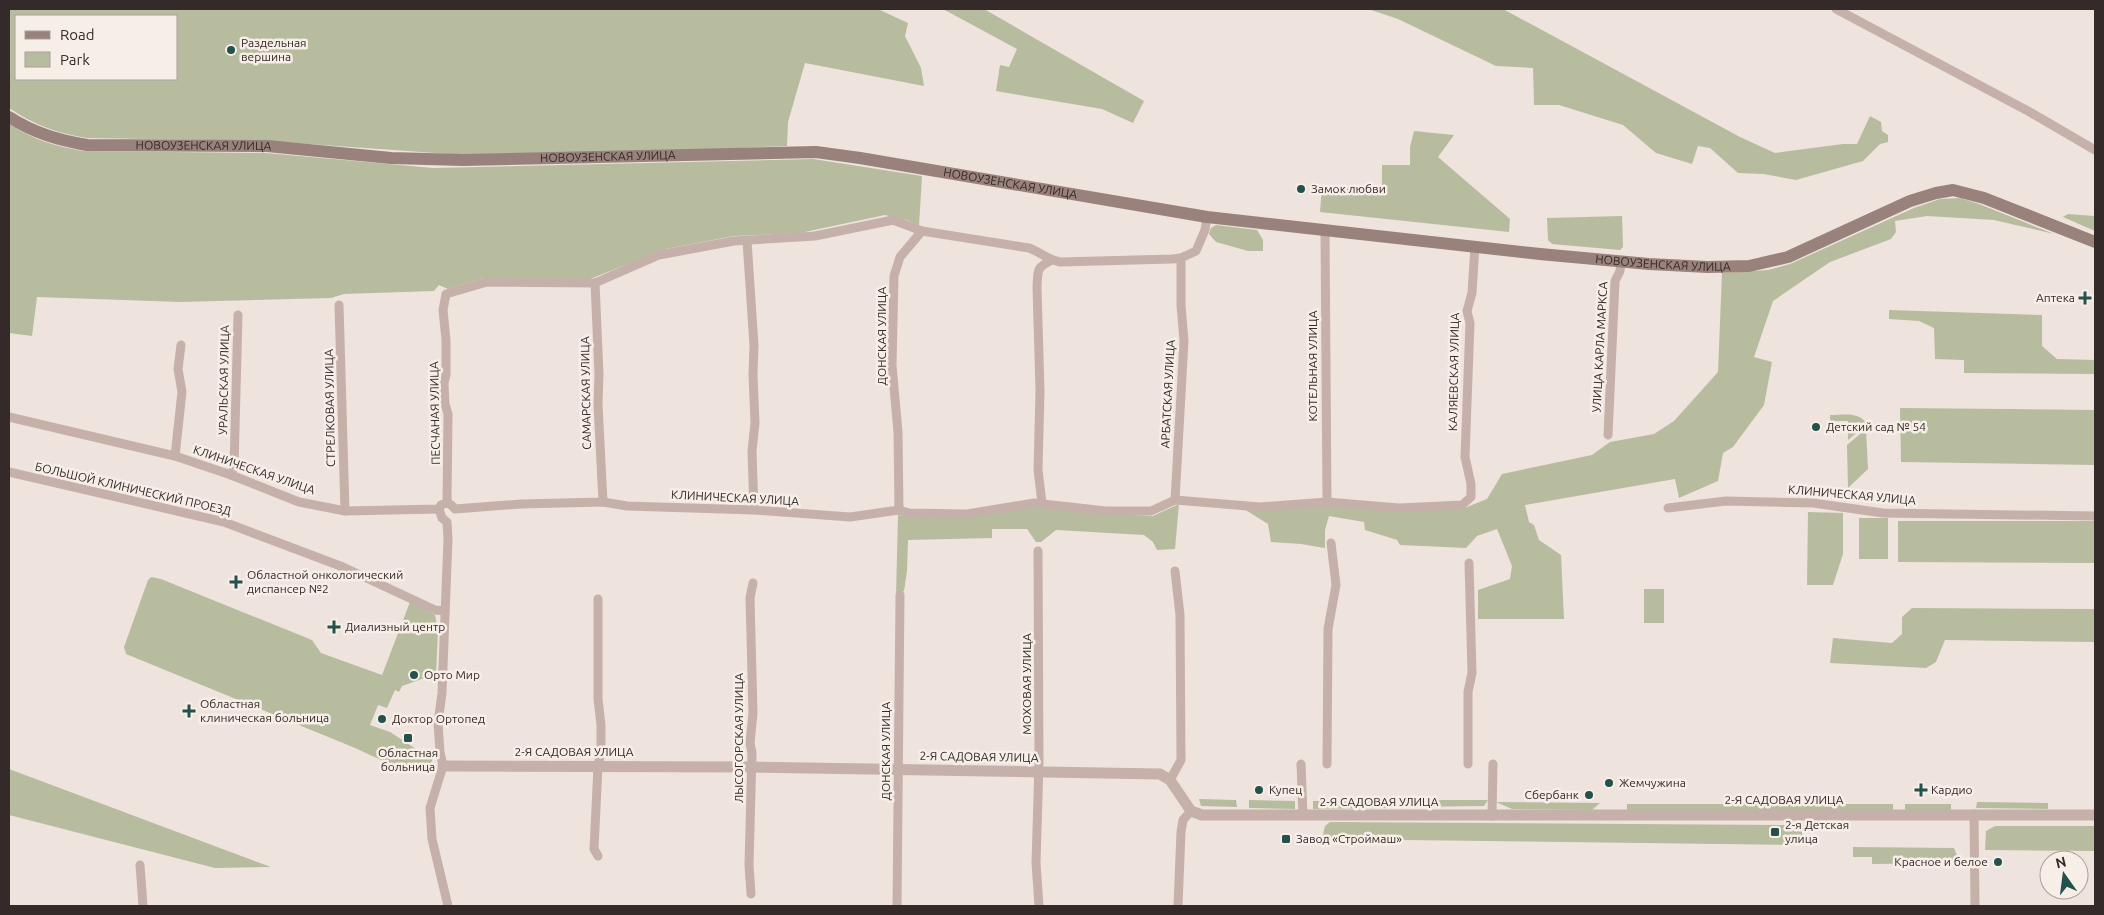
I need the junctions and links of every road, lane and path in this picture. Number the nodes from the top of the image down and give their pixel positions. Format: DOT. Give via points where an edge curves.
graph roads {
  1 [pos="1836,9"];
  2 [pos="9,117"];
  3 [pos="2095,150"];
  4 [pos="1207,218"];
  5 [pos="922,231"];
  6 [pos="1326,231"];
  7 [pos="748,241"];
  8 [pos="2095,242"];
  9 [pos="1475,246"];
  10 [pos="1181,258"];
  11 [pos="1050,261"];
  12 [pos="1621,261"];
  13 [pos="595,283"];
  14 [pos="339,305"];
  15 [pos="238,316"];
  16 [pos="181,344"];
  17 [pos="9,417"];
  18 [pos="1608,435"];
  19 [pos="175,456"];
  20 [pos="9,472"];
  21 [pos="231,475"];
  22 [pos="1471,497"];
  23 [pos="1175,500"];
  24 [pos="603,502"];
  25 [pos="1326,502"];
  26 [pos="447,503"];
  27 [pos="1042,503"];
  28 [pos="1668,508"];
  29 [pos="439,509"];
  30 [pos="455,509"];
  31 [pos="754,510"];
  32 [pos="899,510"];
  33 [pos="345,511"];
  34 [pos="2095,516"];
  35 [pos="447,522"];
  36 [pos="1331,544"];
  37 [pos="1038,551"];
  38 [pos="1469,563"];
  39 [pos="1175,570"];
  40 [pos="753,583"];
  41 [pos="900,595"];
  42 [pos="598,599"];
  43 [pos="445,612"];
  44 [pos="1302,764"];
  45 [pos="1327,764"];
  46 [pos="1468,764"];
  47 [pos="1493,764"];
  48 [pos="443,766"];
  49 [pos="598,766"];
  50 [pos="752,767"];
  51 [pos="898,770"];
  52 [pos="1038,771"];
  53 [pos="1170,780"];
  54 [pos="1191,811"];
  55 [pos="1974,814"];
  56 [pos="1303,815"];
  57 [pos="2095,815"];
  58 [pos="1492,816"];
  59 [pos="598,856"];
  60 [pos="140,864"];
  61 [pos="751,894"];
  62 [pos="143,906"];
  63 [pos="448,906"];
  64 [pos="897,906"];
  65 [pos="1039,906"];
  66 [pos="1178,906"];
  67 [pos="1975,906"];
  1 -- 3 [label="street"];
  2 -- 4 [label="main road, НОВОУЗЕНСКАЯ УЛИЦА" via="30,130 58,140 87,145 267,146 391,158 463,160 816,152"];
  4 -- 6 [label="main road, НОВОУЗЕНСКАЯ УЛИЦА"];
  4 -- 10 [label="street" via="1196,251"];
  5 -- 7 [label="street" via="894,220 815,236"];
  5 -- 11 [label="street" via="1029,248 1043,253"];
  5 -- 32 [label="street, ДОНСКАЯ УЛИЦА" via="900,257 894,276 892,366 898,432"];
  6 -- 9 [label="main road, НОВОУЗЕНСКАЯ УЛИЦА"];
  6 -- 25 [label="street, КОТЕЛЬНАЯ УЛИЦА"];
  7 -- 13 [label="street" via="659,255"];
  7 -- 31 [label="street" via="754,344"];
  8 -- 12 [label="main road, НОВОУЗЕНСКАЯ УЛИЦА" via="1984,198 1953,190 1910,202 1768,263 1708,267"];
  9 -- 12 [label="main road, НОВОУЗЕНСКАЯ УЛИЦА"];
  9 -- 22 [label="street, КАЛЯЕВСКАЯ УЛИЦА" via="1472,293 1467,311 1470,323 1465,457 1472,484"];
  10 -- 11 [label="street"];
  10 -- 23 [label="street, АРБАТСКАЯ УЛИЦА" via="1180,305 1184,341"];
  11 -- 27 [label="street" via="1040,266 1037,287 1038,470"];
  12 -- 18 [label="street, УЛИЦА КАРЛА МАРКСА" via="1615,282"];
  13 -- 24 [label="street, САМАРСКАЯ УЛИЦА"];
  13 -- 26 [label="street, ПЕСЧАНАЯ УЛИЦА" via="487,282 446,294 443,310 445,404 448,414"];
  14 -- 33 [label="street, СТРЕЛКОВАЯ УЛИЦА"];
  15 -- 21 [label="street, УРАЛЬСКАЯ УЛИЦА" via="234,467"];
  16 -- 19 [label="street" via="178,369 182,392"];
  17 -- 19 [label="street, КЛИНИЧЕСКАЯ УЛИЦА"];
  19 -- 21 [label="street, КЛИНИЧЕСКАЯ УЛИЦА"];
  20 -- 43 [label="street, БОЛЬШОЙ КЛИНИЧЕСКИЙ ПРОЕЗД" via="224,522 343,567"];
  21 -- 33 [label="street, КЛИНИЧЕСКАЯ УЛИЦА" via="299,502"];
  22 -- 25 [label="street, КЛИНИЧЕСКАЯ УЛИЦА" via="1462,504 1399,508"];
  23 -- 25 [label="street, КЛИНИЧЕСКАЯ УЛИЦА" via="1260,507"];
  23 -- 27 [label="street, КЛИНИЧЕСКАЯ УЛИЦА" via="1151,511 1106,511"];
  24 -- 30 [label="street, КЛИНИЧЕСКАЯ УЛИЦА"];
  24 -- 31 [label="street, КЛИНИЧЕСКАЯ УЛИЦА" via="627,506"];
  26 -- 29 [label="street"];
  26 -- 30 [label="street"];
  27 -- 32 [label="street, КЛИНИЧЕСКАЯ УЛИЦА" via="967,514"];
  28 -- 34 [label="street, КЛИНИЧЕСКАЯ УЛИЦА" via="1726,501 1813,503 1883,513"];
  29 -- 33 [label="street, КЛИНИЧЕСКАЯ УЛИЦА"];
  29 -- 35 [label="street"];
  30 -- 35 [label="street"];
  31 -- 32 [label="street, КЛИНИЧЕСКАЯ УЛИЦА" via="850,517"];
  35 -- 43 [label="street"];
  36 -- 45 [label="street" via="1336,585 1328,629"];
  37 -- 52 [label="street, МОХОВАЯ УЛИЦА"];
  38 -- 46 [label="street" via="1472,673 1468,692"];
  39 -- 53 [label="street" via="1180,615 1181,760"];
  40 -- 50 [label="street, ЛЫСОГОРСКАЯ УЛИЦА" via="750,598"];
  41 -- 51 [label="street, ДОНСКАЯ УЛИЦА"];
  42 -- 49 [label="street" via="601,751"];
  43 -- 48 [label="street" via="438,737"];
  44 -- 56 [label="street"];
  47 -- 58 [label="street"];
  48 -- 49 [label="street, 2-Я САДОВАЯ УЛИЦА"];
  48 -- 63 [label="street" via="430,808 432,839"];
  49 -- 50 [label="street, 2-Я САДОВАЯ УЛИЦА"];
  49 -- 59 [label="street" via="594,849"];
  50 -- 51 [label="street, 2-Я САДОВАЯ УЛИЦА"];
  50 -- 61 [label="street, ЛЫСОГОРСКАЯ УЛИЦА"];
  51 -- 52 [label="street, 2-Я САДОВАЯ УЛИЦА"];
  51 -- 64 [label="street, ДОНСКАЯ УЛИЦА"];
  52 -- 53 [label="street, 2-Я САДОВАЯ УЛИЦА" via="1160,774"];
  52 -- 65 [label="street, МОХОВАЯ УЛИЦА" via="1036,863"];
  53 -- 54 [label="street"];
  54 -- 56 [label="street, 2-Я САДОВАЯ УЛИЦА" via="1202,816"];
  54 -- 66 [label="street" via="1183,820 1181,832"];
  55 -- 57 [label="street, 2-Я САДОВАЯ УЛИЦА"];
  55 -- 58 [label="street, 2-Я САДОВАЯ УЛИЦА"];
  55 -- 67 [label="street"];
  56 -- 58 [label="street, 2-Я САДОВАЯ УЛИЦА"];
  60 -- 62 [label="street"];
}
